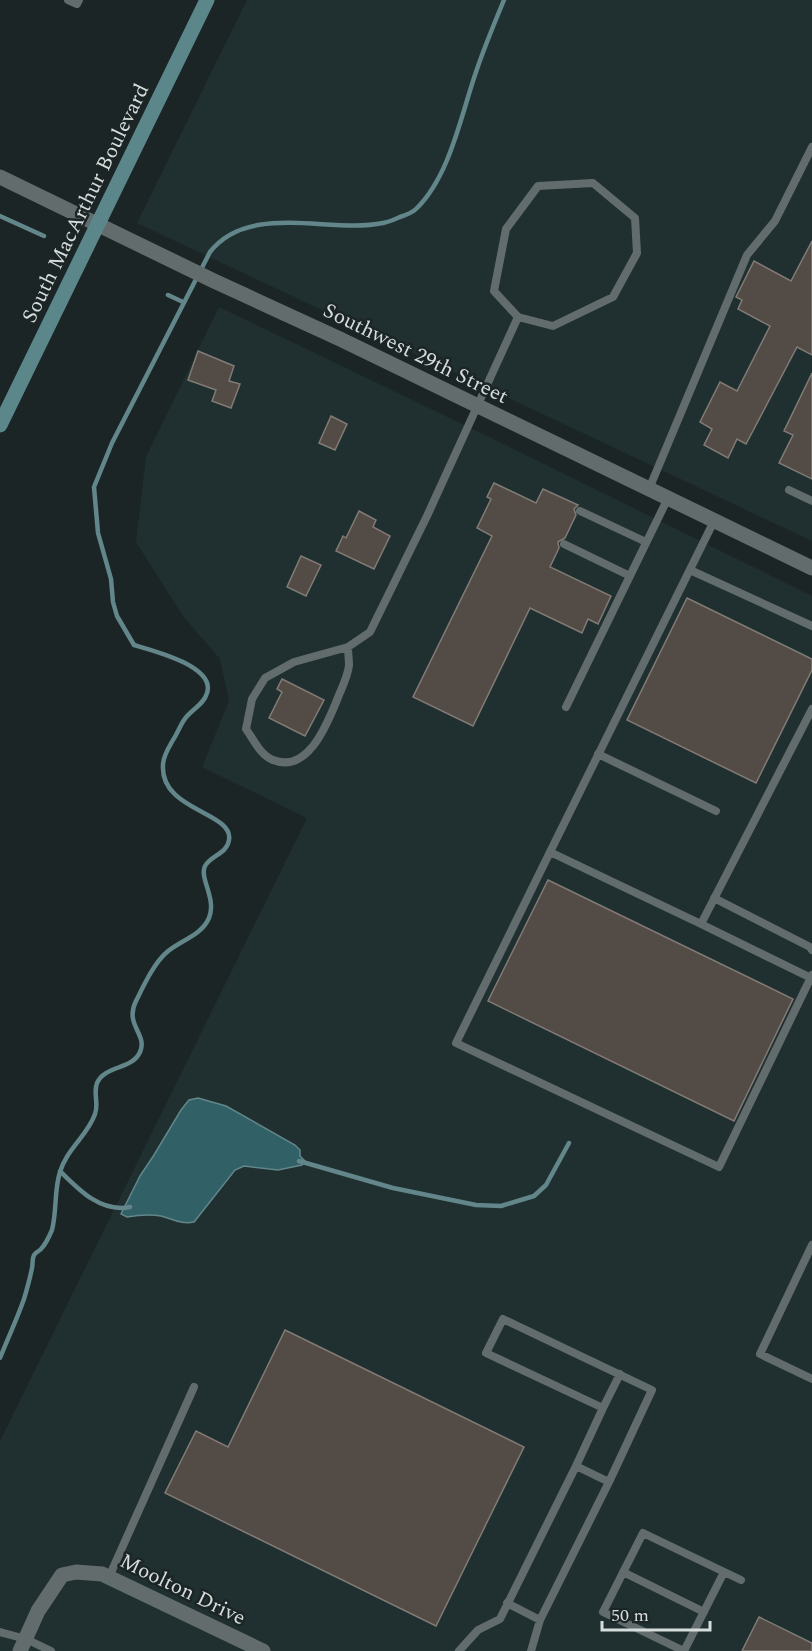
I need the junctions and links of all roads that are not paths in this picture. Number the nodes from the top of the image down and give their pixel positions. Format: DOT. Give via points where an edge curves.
graph roads {
  1 [pos="68,0"];
  2 [pos="79,0"];
  3 [pos="207,0"];
  4 [pos="812,147"];
  5 [pos="0,177"];
  6 [pos="97,226"];
  7 [pos="518,317"];
  8 [pos="478,406"];
  9 [pos="0,425"];
  10 [pos="649,489"];
  11 [pos="789,490"];
  12 [pos="668,498"];
  13 [pos="812,501"];
  14 [pos="580,511"];
  15 [pos="714,521"];
  16 [pos="646,542"];
  17 [pos="564,544"];
  18 [pos="812,568"];
  19 [pos="690,570"];
  20 [pos="630,576"];
  21 [pos="812,626"];
  22 [pos="348,647"];
  23 [pos="566,707"];
  24 [pos="812,709"];
  25 [pos="598,754"];
  26 [pos="716,811"];
  27 [pos="550,852"];
  28 [pos="714,898"];
  29 [pos="701,924"];
  30 [pos="812,951"];
  31 [pos="811,976"];
  32 [pos="812,1245"];
  33 [pos="620,1374"];
  34 [pos="812,1380"];
  35 [pos="194,1387"];
  36 [pos="603,1408"];
  37 [pos="576,1466"];
  38 [pos="609,1482"];
  39 [pos="623,1572"];
  40 [pos="723,1572"];
  41 [pos="109,1577"];
  42 [pos="741,1580"];
  43 [pos="507,1603"];
  44 [pos="704,1612"];
  45 [pos="540,1620"];
  46 [pos="0,1632"];
  47 [pos="23,1645"];
  48 [pos="51,1651"];
  49 [pos="262,1651"];
  50 [pos="459,1651"];
  51 [pos="531,1651"];
  52 [pos="684,1651"];
  1 -- 2 [label="lane" via="77,4"];
  3 -- 6 [label="main road, South MacArthur Boulevard"];
  4 -- 10 [label="lane" via="776,221 747,255"];
  5 -- 6 [label="street, Southwest 29th Street"];
  6 -- 8 [label="street, Southwest 29th Street"];
  6 -- 9 [label="main road, South MacArthur Boulevard"];
  7 -- 7 [label="lane" via="494,291 506,229 538,186 593,183 635,218 637,253 633,262 613,297 553,326"];
  7 -- 8 [label="lane"];
  8 -- 10 [label="street, Southwest 29th Street"];
  8 -- 22 [label="lane" via="370,632"];
  10 -- 12 [label="street, Southwest 29th Street"];
  11 -- 13 [label="lane"];
  12 -- 15 [label="street, Southwest 29th Street"];
  12 -- 16 [label="lane"];
  14 -- 16 [label="lane"];
  15 -- 18 [label="street, Southwest 29th Street"];
  15 -- 19 [label="lane"];
  16 -- 20 [label="lane"];
  17 -- 20 [label="lane"];
  19 -- 21 [label="lane"];
  19 -- 25 [label="lane"];
  20 -- 23 [label="lane"];
  22 -- 22 [label="lane" via="294,662 265,678 252,699 246,729 261,752 274,760 293,761 310,750 324,730 342,686 349,667"];
  24 -- 28 [label="lane"];
  25 -- 26 [label="lane"];
  25 -- 27 [label="lane"];
  27 -- 29 [label="lane"];
  27 -- 31 [label="lane" via="456,1043 719,1167"];
  28 -- 29 [label="lane"];
  28 -- 30 [label="lane"];
  29 -- 31 [label="lane"];
  32 -- 34 [label="lane" via="760,1354"];
  33 -- 36 [label="lane"];
  33 -- 36 [label="lane" via="503,1319 486,1353"];
  33 -- 38 [label="lane" via="652,1390"];
  35 -- 41 [label="lane"];
  36 -- 37 [label="lane"];
  37 -- 38 [label="lane"];
  37 -- 43 [label="lane"];
  38 -- 45 [label="lane"];
  39 -- 40 [label="lane" via="643,1533"];
  39 -- 44 [label="lane"];
  39 -- 52 [label="lane" via="603,1612"];
  40 -- 42 [label="lane"];
  40 -- 44 [label="lane"];
  41 -- 47 [label="street, Moolton Drive" via="76,1572 62,1575 38,1611"];
  41 -- 49 [label="street, Moolton Drive"];
  43 -- 45 [label="lane"];
  43 -- 50 [label="lane" via="500,1618 478,1630"];
  44 -- 52 [label="lane"];
  45 -- 51 [label="lane"];
  46 -- 47 [label="lane"];
  47 -- 48 [label="lane"];
}
